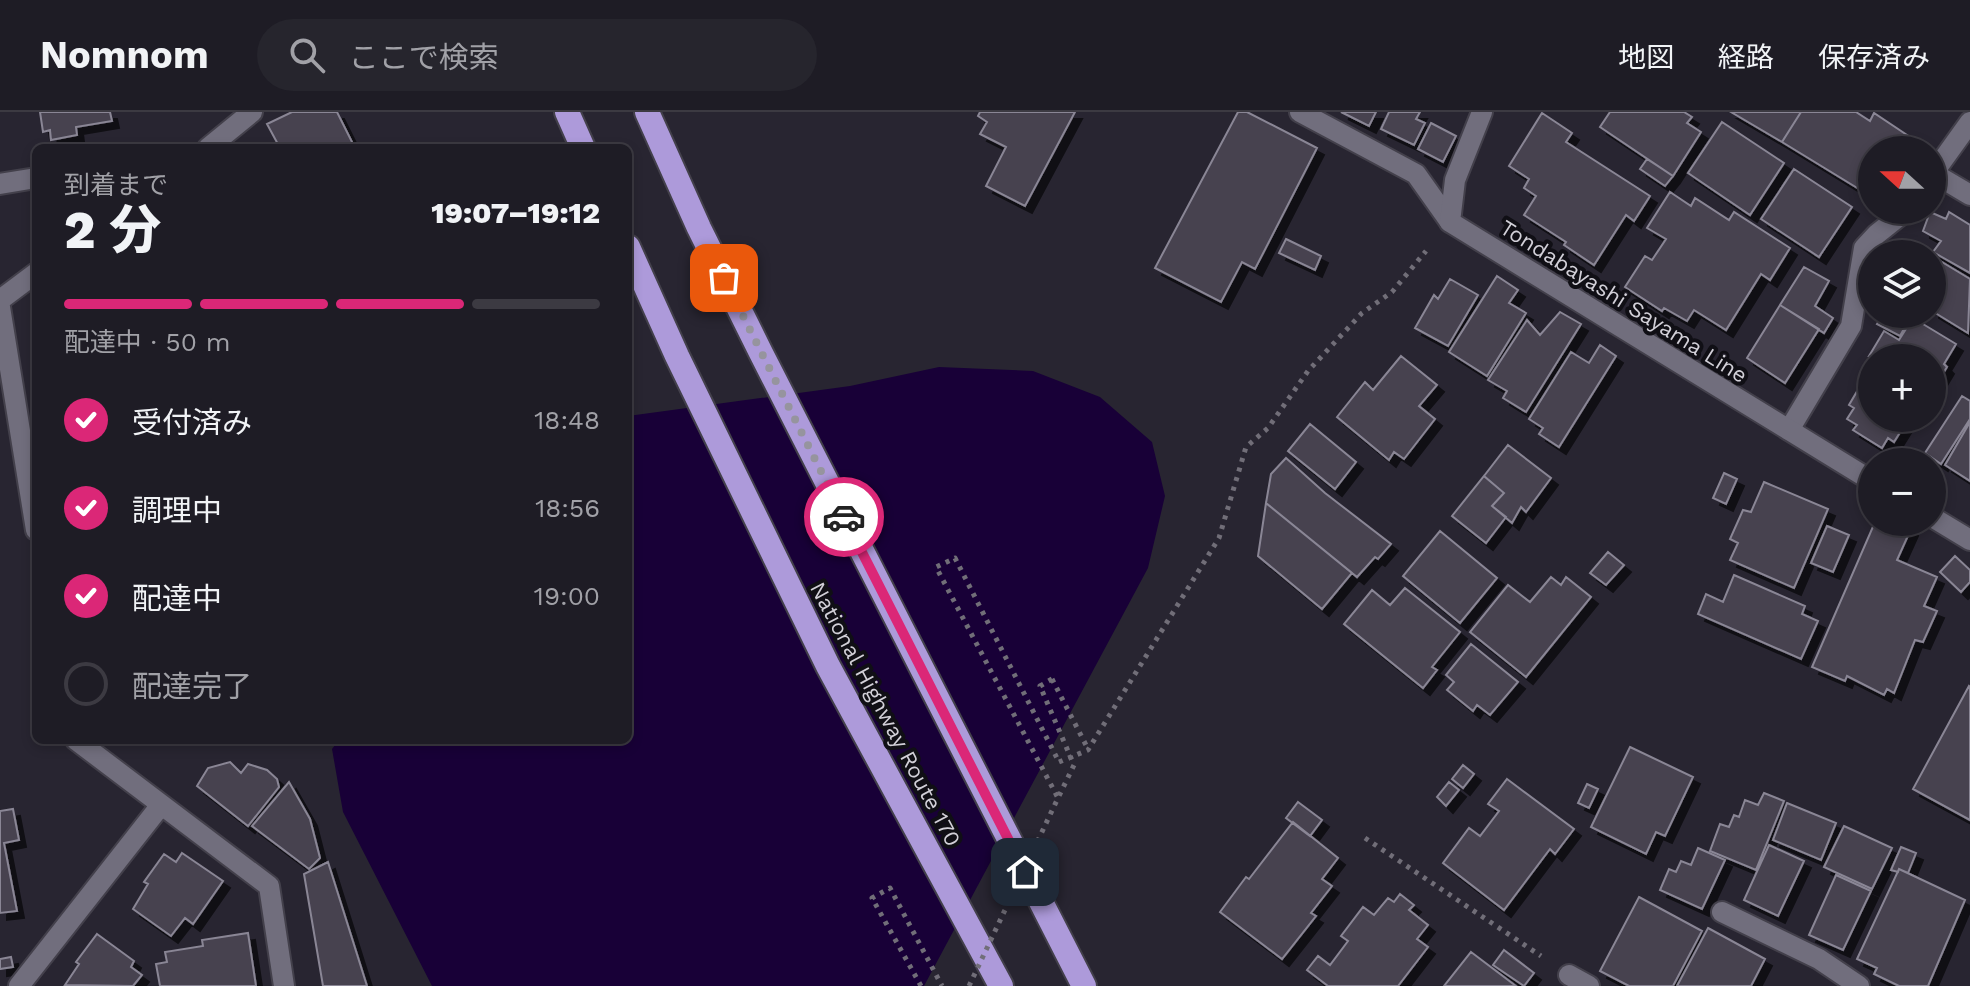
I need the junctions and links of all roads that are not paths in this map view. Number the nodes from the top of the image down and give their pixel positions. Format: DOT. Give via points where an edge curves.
graph roads {
  1 [pos="252,112"];
  2 [pos="567,112"];
  3 [pos="647,112"];
  4 [pos="1300,112"];
  5 [pos="1482,112"];
  6 [pos="1970,122"];
  7 [pos="210,144"];
  8 [pos="581,144"];
  9 [pos="1946,156"];
  10 [pos="32,179"];
  11 [pos="1946,181"];
  12 [pos="0,184"];
  13 [pos="1970,195"];
  14 [pos="1450,222"];
  15 [pos="1890,224"];
  16 [pos="632,256"];
  17 [pos="32,276"];
  18 [pos="0,300"];
  19 [pos="0,307"];
  20 [pos="1789,430"];
  21 [pos="1858,472"];
  22 [pos="32,505"];
  23 [pos="1946,525"];
  24 [pos="1970,540"];
  25 [pos="81,744"];
  26 [pos="161,805"];
  27 [pos="1722,912"];
  28 [pos="1569,975"];
  29 [pos="19,986"];
  30 [pos="284,986"];
  31 [pos="1001,986"];
  32 [pos="1084,986"];
  33 [pos="1589,986"];
  34 [pos="1859,986"];
  1 -- 7 [label="street"];
  2 -- 8 [label="highway"];
  3 -- 32 [label="highway" via="761,353"];
  4 -- 14 [label="street" via="1416,174"];
  5 -- 14 [label="street" via="1455,180"];
  6 -- 9 [label="street"];
  10 -- 12 [label="street"];
  11 -- 13 [label="street"];
  14 -- 20 [label="street, Tondabayashi Sayama Line"];
  15 -- 20 [label="street" via="1864,248 1851,326"];
  16 -- 31 [label="highway, National Highway Route 170" via="828,666"];
  17 -- 18 [label="street"];
  19 -- 22 [label="street"];
  20 -- 21 [label="street, Tondabayashi Sayama Line"];
  23 -- 24 [label="street"];
  25 -- 26 [label="street"];
  26 -- 29 [label="street"];
  26 -- 30 [label="street" via="269,886"];
  27 -- 34 [label="street" via="1819,959"];
  28 -- 33 [label="street"];
}
